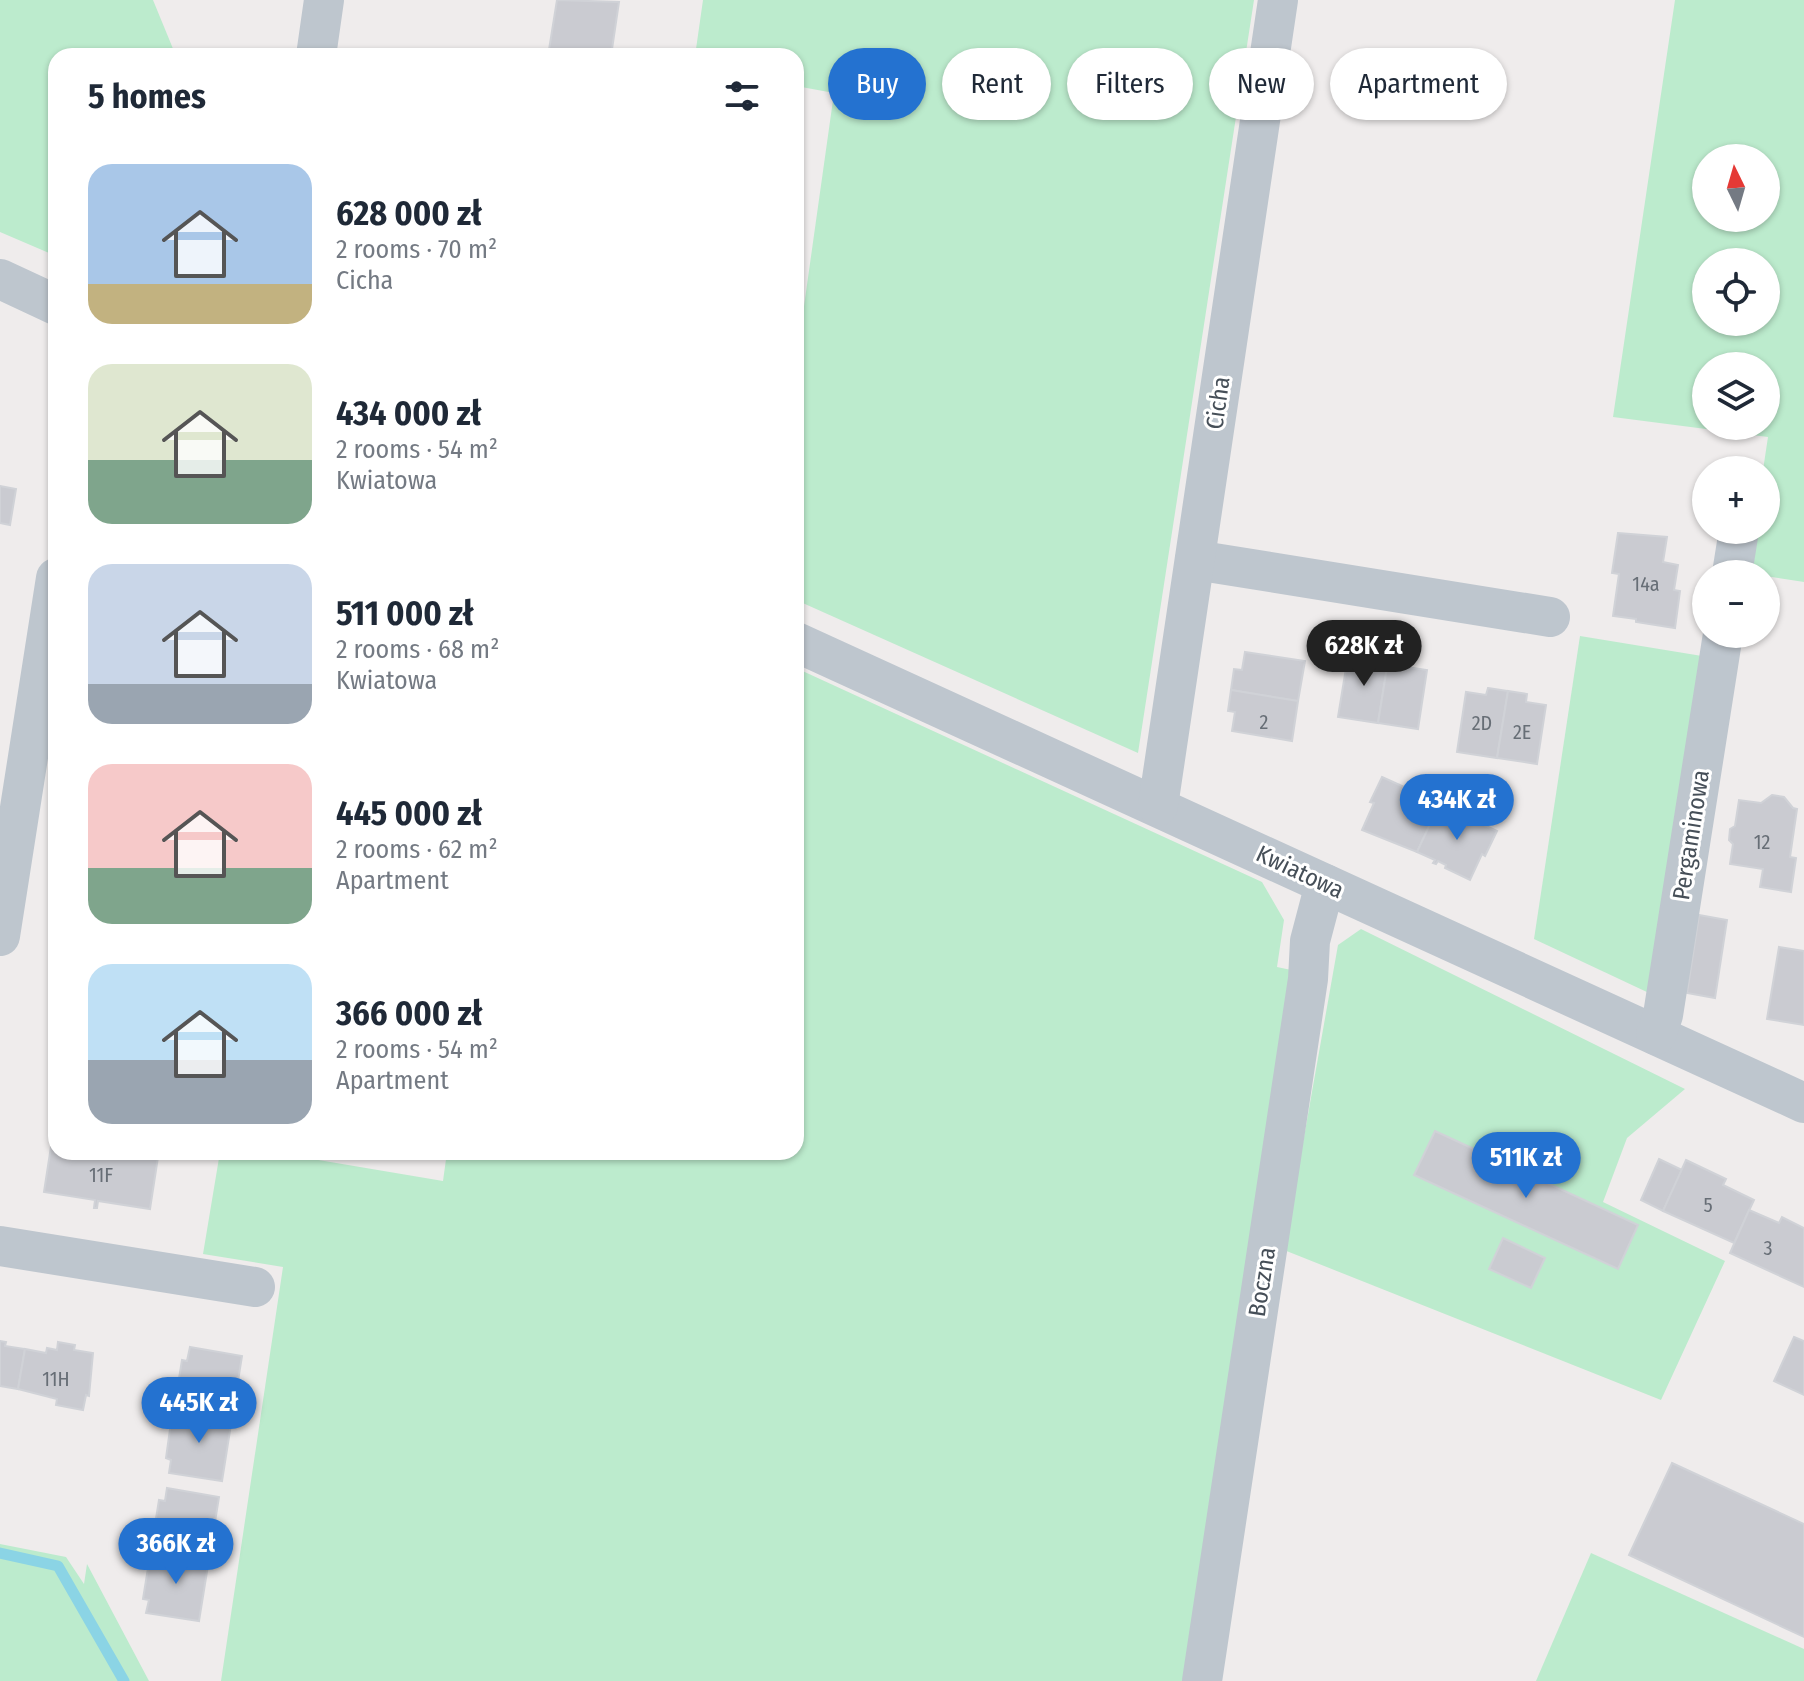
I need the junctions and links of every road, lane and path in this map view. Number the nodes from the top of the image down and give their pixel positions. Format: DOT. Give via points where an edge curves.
graph roads {
  1 [pos="324,0"];
  2 [pos="1278,0"];
  3 [pos="317,48"];
  4 [pos="0,279"];
  5 [pos="48,301"];
  6 [pos="1195,560"];
  7 [pos="1550,617"];
  8 [pos="48,629"];
  9 [pos="804,646"];
  10 [pos="1721,648"];
  11 [pos="1158,806"];
  12 [pos="1325,884"];
  13 [pos="0,936"];
  14 [pos="1656,1035"];
  15 [pos="1804,1103"];
  16 [pos="0,1246"];
  17 [pos="255,1287"];
  18 [pos="1202,1681"];
  1 -- 3 [label="street"];
  2 -- 6 [label="street, Cicha"];
  4 -- 5 [label="street"];
  6 -- 7 [label="street"];
  6 -- 11 [label="street, Cicha"];
  8 -- 13 [label="street"];
  9 -- 11 [label="street, Kwiatowa"];
  10 -- 14 [label="street, Pergaminowa"];
  11 -- 12 [label="street, Kwiatowa"];
  12 -- 14 [label="street, Kwiatowa"];
  12 -- 18 [label="street, Boczna" via="1310,941"];
  14 -- 15 [label="street, Kwiatowa"];
  16 -- 17 [label="street"];
}
